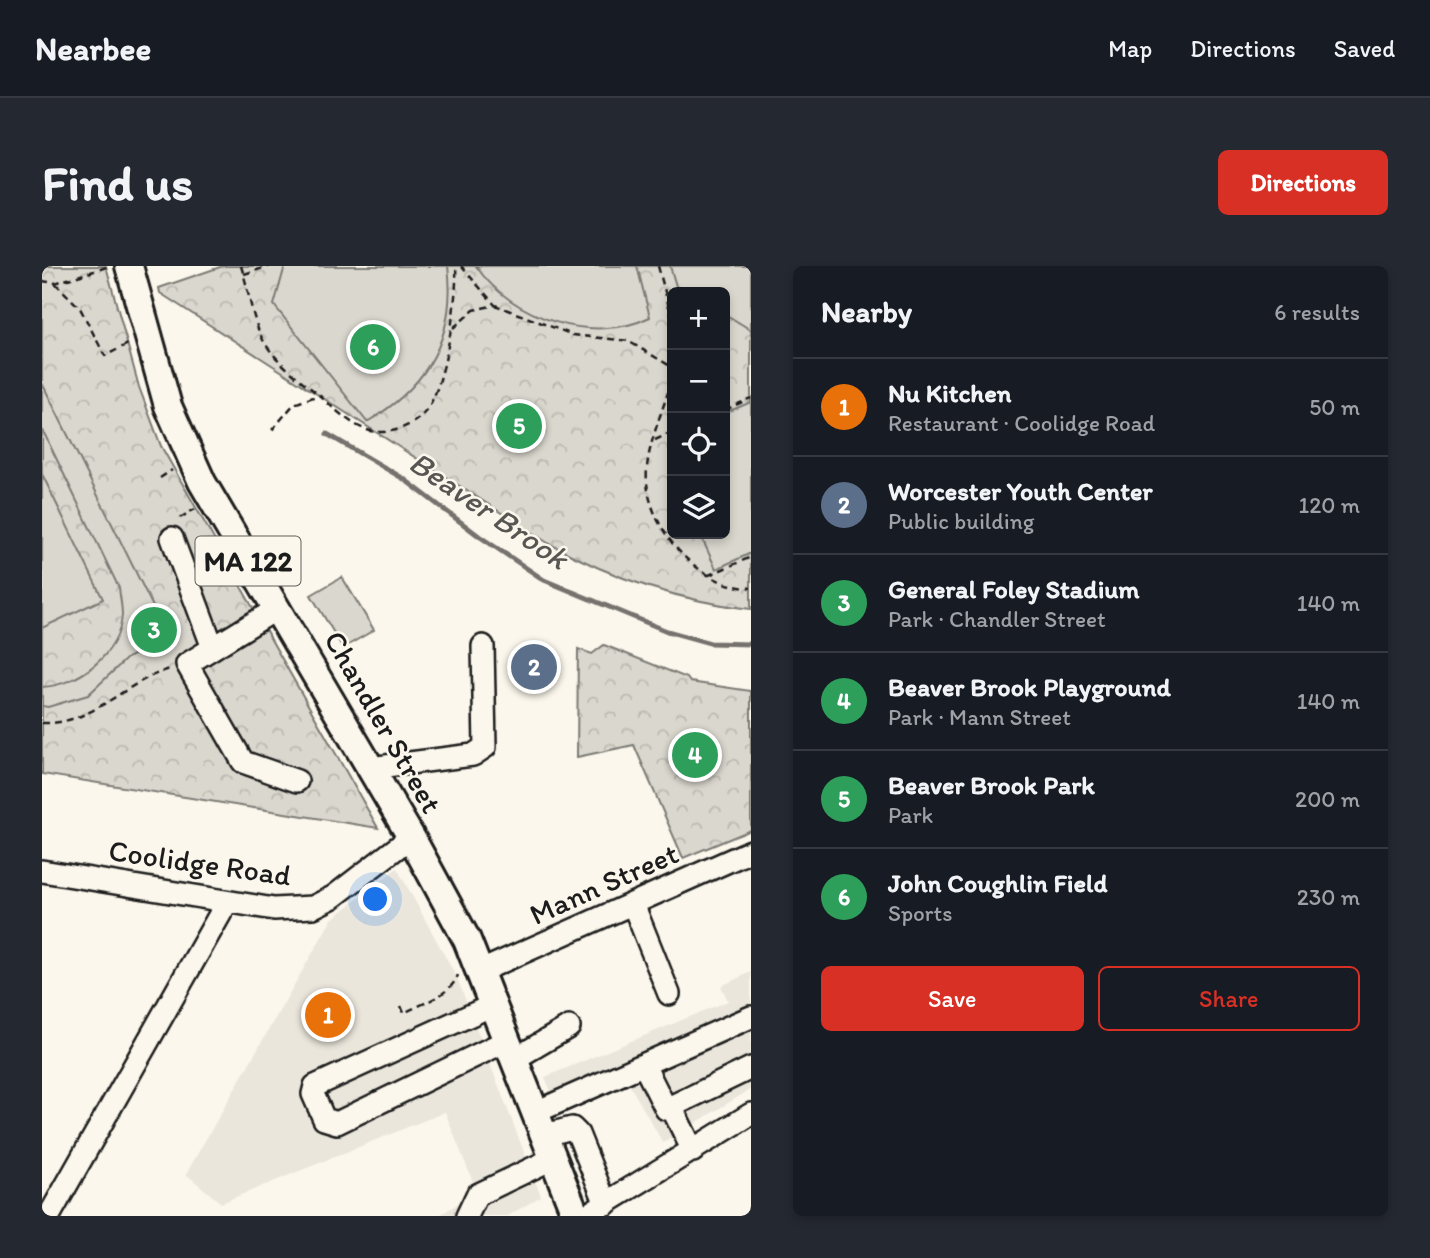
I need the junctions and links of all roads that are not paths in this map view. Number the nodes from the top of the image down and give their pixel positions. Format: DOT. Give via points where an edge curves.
graph roads {
  1 [pos="118,267"];
  2 [pos="176,528"];
  3 [pos="278,608"];
  4 [pos="483,646"];
  5 [pos="213,649"];
  6 [pos="370,768"];
  7 [pos="297,781"];
  8 [pos="411,838"];
  9 [pos="751,850"];
  10 [pos="42,871"];
  11 [pos="227,902"];
  12 [pos="633,904"];
  13 [pos="470,972"];
  14 [pos="669,994"];
  15 [pos="495,1004"];
  16 [pos="751,1017"];
  17 [pos="569,1027"];
  18 [pos="512,1049"];
  19 [pos="645,1065"];
  20 [pos="751,1068"];
  21 [pos="671,1106"];
  22 [pos="751,1114"];
  23 [pos="545,1135"];
  24 [pos="693,1151"];
  25 [pos="606,1204"];
  26 [pos="49,1216"];
  27 [pos="467,1216"];
  28 [pos="576,1216"];
  29 [pos="585,1216"];
  1 -- 3 [label="main road, Chandler Street / MA 122" via="174,425 202,482"];
  2 -- 5 [label="street"];
  3 -- 5 [label="street"];
  3 -- 6 [label="main road, Chandler Street / MA 122"];
  4 -- 6 [label="street" via="485,747 473,755"];
  5 -- 7 [label="street" via="187,664 243,762"];
  6 -- 8 [label="main road, Chandler Street / MA 122"];
  8 -- 11 [label="street, Coolidge Road" via="334,897 313,907 274,909"];
  8 -- 13 [label="main road, Chandler Street / MA 122"];
  9 -- 12 [label="street, Mann Street"];
  10 -- 11 [label="street, Coolidge Road"];
  11 -- 26 [label="street"];
  12 -- 13 [label="street, Mann Street"];
  12 -- 14 [label="street"];
  13 -- 15 [label="main road, Chandler Street / MA 122"];
  15 -- 18 [label="main road, Chandler Street / MA 122"];
  15 -- 18 [label="street" via="315,1086 313,1094 324,1119 337,1123"];
  16 -- 19 [label="street"];
  17 -- 18 [label="street"];
  18 -- 23 [label="main road, Chandler Street / MA 122"];
  19 -- 21 [label="street" via="666,1109"];
  19 -- 23 [label="street"];
  20 -- 21 [label="street"];
  21 -- 24 [label="street"];
  22 -- 24 [label="street"];
  23 -- 25 [label="street" via="572,1128"];
  23 -- 27 [label="street" via="477,1195"];
  23 -- 28 [label="main road, Chandler Street / MA 122"];
  24 -- 25 [label="street"];
  25 -- 29 [label="street"];
}
